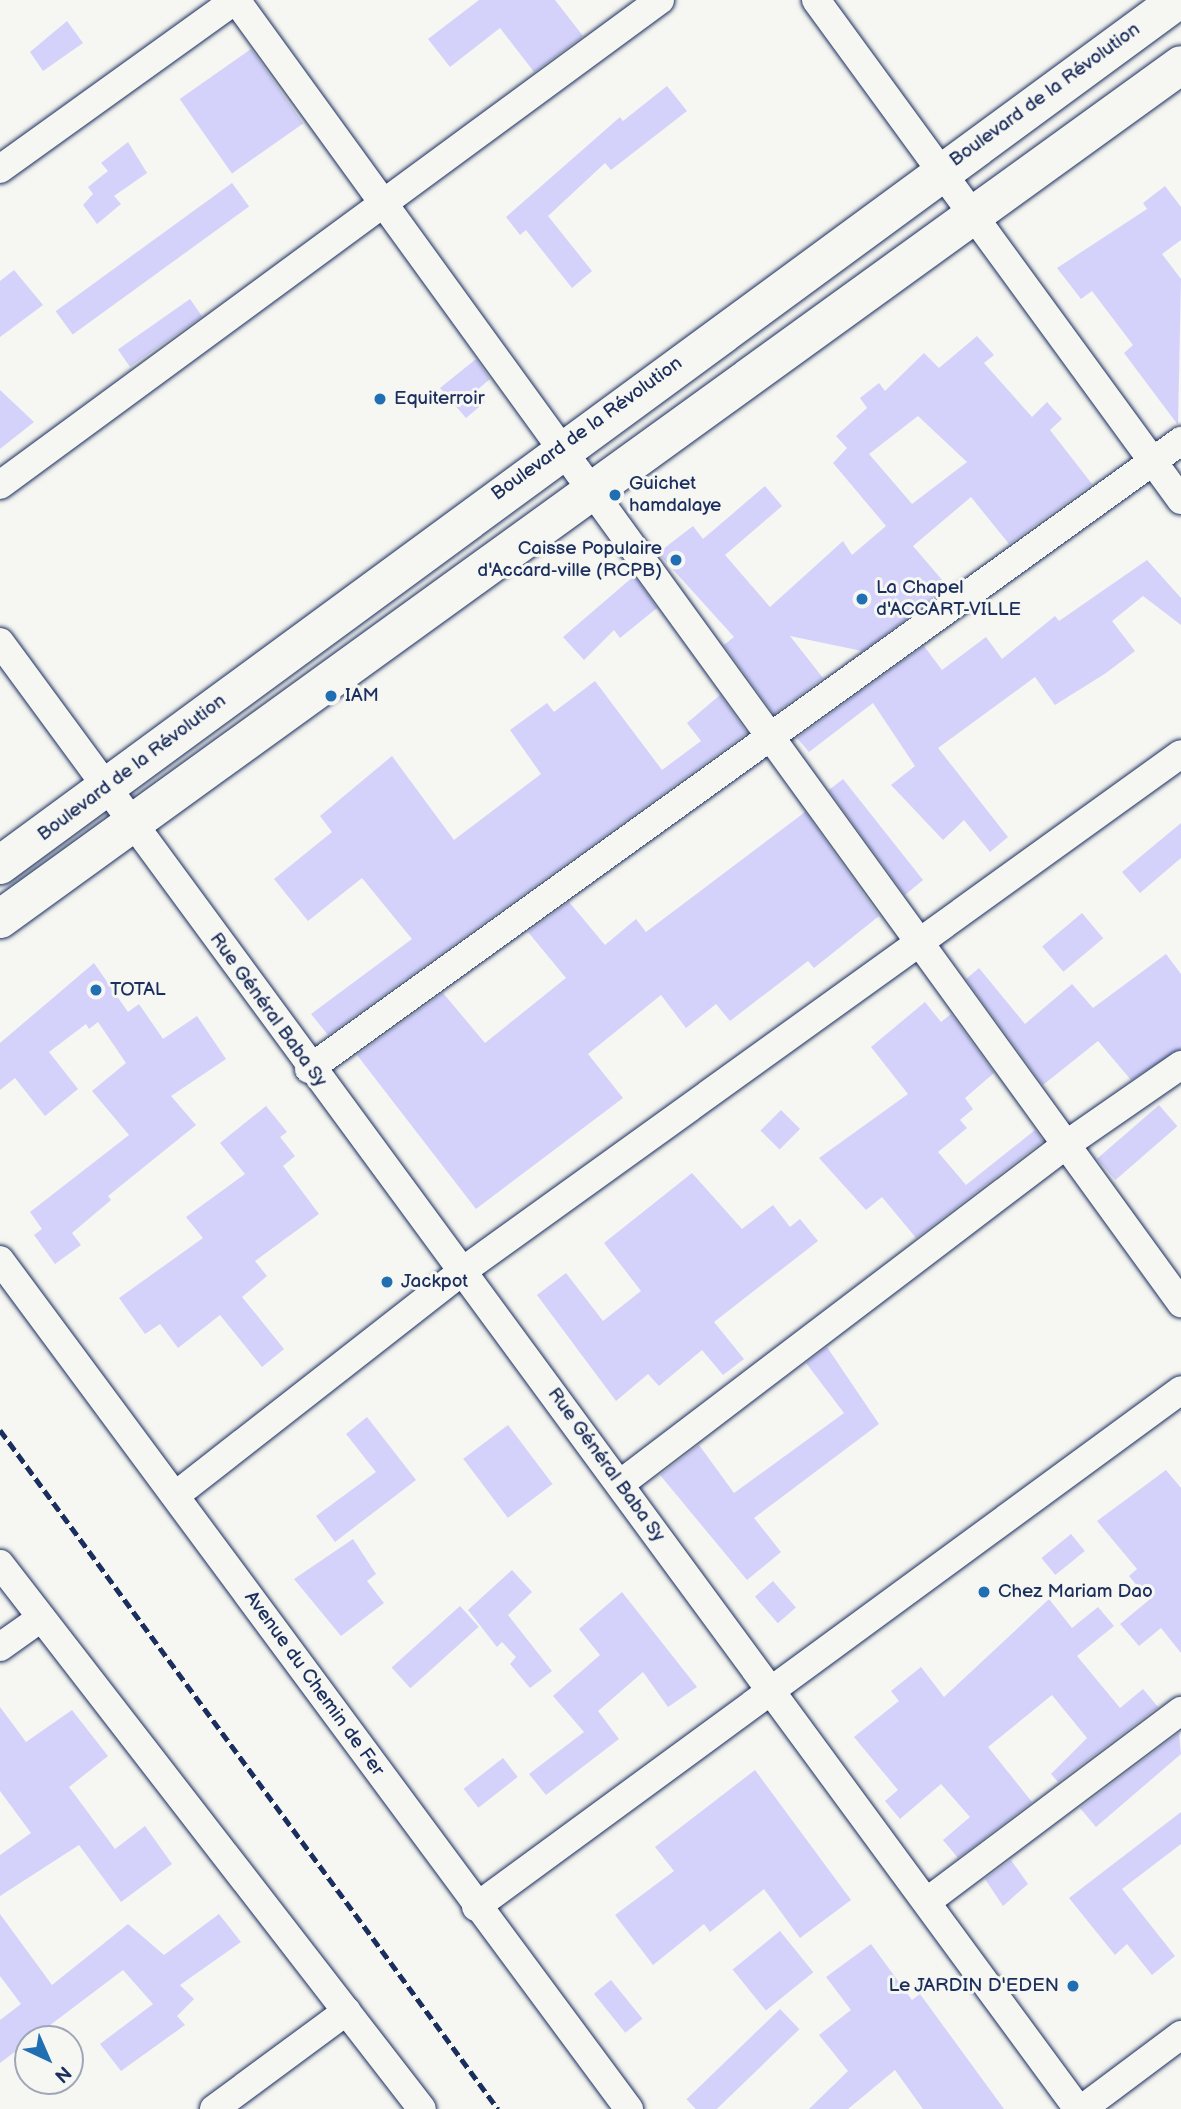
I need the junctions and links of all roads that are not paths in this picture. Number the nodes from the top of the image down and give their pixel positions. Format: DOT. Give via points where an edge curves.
graph roads {
  1 [pos="235,0"];
  2 [pos="660,0"];
  3 [pos="816,0"];
  4 [pos="1178,0"];
  5 [pos="1181,65"];
  6 [pos="0,169"];
  7 [pos="941,170"];
  8 [pos="380,205"];
  9 [pos="972,212"];
  10 [pos="1181,441"];
  11 [pos="559,449"];
  12 [pos="1153,462"];
  13 [pos="0,485"];
  14 [pos="594,495"];
  15 [pos="1181,500"];
  16 [pos="0,642"];
  17 [pos="771,736"];
  18 [pos="1181,754"];
  19 [pos="108,786"];
  20 [pos="134,820"];
  21 [pos="0,865"];
  22 [pos="0,919"];
  23 [pos="924,943"];
  24 [pos="1181,1065"];
  25 [pos="309,1069"];
  26 [pos="1067,1144"];
  27 [pos="0,1260"];
  28 [pos="464,1270"];
  29 [pos="1181,1303"];
  30 [pos="1181,1390"];
  31 [pos="620,1484"];
  32 [pos="176,1494"];
  33 [pos="0,1564"];
  34 [pos="41,1618"];
  35 [pos="0,1647"];
  36 [pos="772,1690"];
  37 [pos="1181,1711"];
  38 [pos="929,1899"];
  39 [pos="476,1907"];
  40 [pos="347,2011"];
  41 [pos="1181,2035"];
  42 [pos="214,2109"];
  43 [pos="422,2109"];
  44 [pos="628,2109"];
  45 [pos="1080,2109"];
  1 -- 6 [label="street"];
  1 -- 8 [label="street"];
  2 -- 8 [label="street"];
  3 -- 7 [label="street"];
  4 -- 7 [label="main road, Boulevard de la Révolution"];
  5 -- 9 [label="main road"];
  7 -- 9 [label="street"];
  7 -- 11 [label="main road, Boulevard de la Révolution"];
  8 -- 11 [label="street"];
  8 -- 13 [label="street"];
  9 -- 12 [label="street"];
  9 -- 14 [label="main road"];
  10 -- 12 [label="street"];
  11 -- 14 [label="street"];
  11 -- 19 [label="main road, Boulevard de la Révolution"];
  12 -- 15 [label="street"];
  12 -- 17 [label="street"];
  14 -- 17 [label="street"];
  14 -- 20 [label="main road"];
  16 -- 19 [label="street, Rue Général Baba Sy"];
  17 -- 23 [label="street"];
  17 -- 25 [label="street"];
  18 -- 23 [label="street"];
  19 -- 20 [label="street, Rue Général Baba Sy"];
  19 -- 21 [label="main road, Boulevard de la Révolution"];
  20 -- 22 [label="main road"];
  20 -- 25 [label="street, Rue Général Baba Sy"];
  23 -- 26 [label="street"];
  23 -- 28 [label="street"];
  24 -- 26 [label="street"];
  25 -- 28 [label="street, Rue Général Baba Sy"];
  26 -- 29 [label="street"];
  26 -- 31 [label="street"];
  27 -- 32 [label="street, Avenue du Chemin de Fer"];
  28 -- 31 [label="street, Rue Général Baba Sy"];
  28 -- 32 [label="street"];
  30 -- 36 [label="street"];
  31 -- 36 [label="street, Rue Général Baba Sy"];
  32 -- 39 [label="street, Avenue du Chemin de Fer"];
  33 -- 34 [label="street"];
  34 -- 35 [label="street"];
  34 -- 40 [label="street"];
  36 -- 38 [label="street, Rue Général Baba Sy"];
  36 -- 39 [label="street"];
  37 -- 38 [label="street"];
  38 -- 45 [label="street, Rue Général Baba Sy"];
  39 -- 44 [label="street, Avenue du Chemin de Fer"];
  40 -- 42 [label="street"];
  40 -- 43 [label="street"];
  41 -- 45 [label="street"];
}
